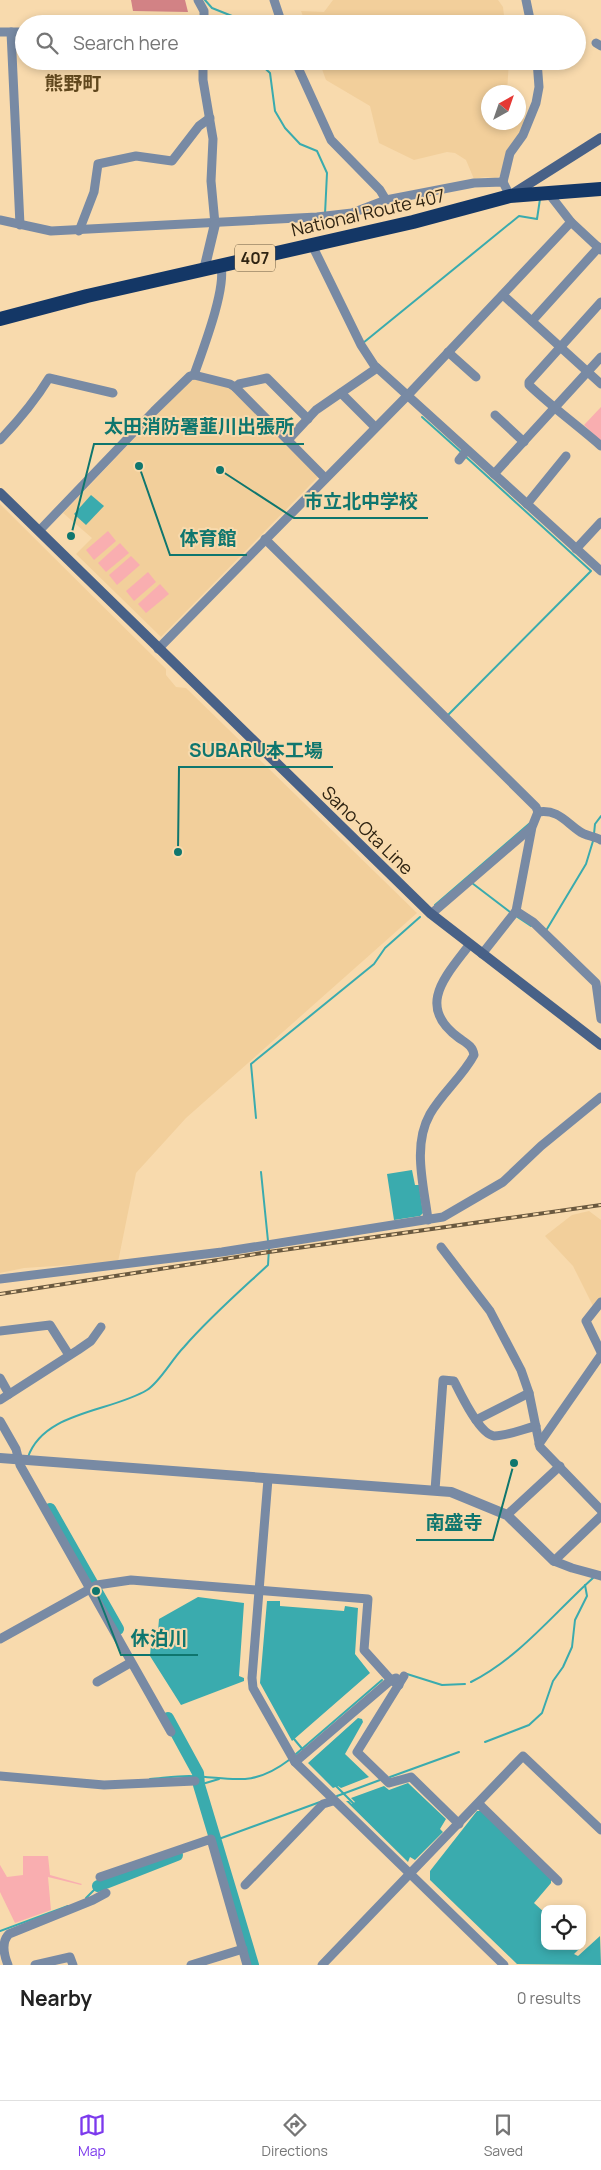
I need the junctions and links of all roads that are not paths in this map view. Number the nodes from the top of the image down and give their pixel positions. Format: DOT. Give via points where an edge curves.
graph roads {
  1 [pos="198,0"];
  2 [pos="274,0"];
  3 [pos="526,0"];
  4 [pos="204,15"];
  5 [pos="279,15"];
  6 [pos="529,15"];
  7 [pos="0,32"];
  8 [pos="11,32"];
  9 [pos="15,32"];
  10 [pos="203,70"];
  11 [pos="299,70"];
  12 [pos="538,70"];
  13 [pos="210,118"];
  14 [pos="601,138"];
  15 [pos="503,182"];
  16 [pos="601,189"];
  17 [pos="550,192"];
  18 [pos="510,196"];
  19 [pos="386,200"];
  20 [pos="0,220"];
  21 [pos="571,222"];
  22 [pos="20,224"];
  23 [pos="215,224"];
  24 [pos="79,231"];
  25 [pos="312,245"];
  26 [pos="600,249"];
  27 [pos="221,266"];
  28 [pos="204,270"];
  29 [pos="503,295"];
  30 [pos="601,302"];
  31 [pos="0,318"];
  32 [pos="532,321"];
  33 [pos="560,347"];
  34 [pos="448,352"];
  35 [pos="601,358"];
  36 [pos="377,368"];
  37 [pos="588,372"];
  38 [pos="194,375"];
  39 [pos="476,377"];
  40 [pos="601,384"];
  41 [pos="234,387"];
  42 [pos="112,393"];
  43 [pos="341,393"];
  44 [pos="407,396"];
  45 [pos="554,408"];
  46 [pos="495,414"];
  47 [pos="308,419"];
  48 [pos="375,427"];
  49 [pos="0,440"];
  50 [pos="288,440"];
  51 [pos="524,442"];
  52 [pos="601,446"];
  53 [pos="467,450"];
  54 [pos="566,456"];
  55 [pos="459,460"];
  56 [pos="494,474"];
  57 [pos="326,478"];
  58 [pos="0,493"];
  59 [pos="527,504"];
  60 [pos="601,522"];
  61 [pos="39,531"];
  62 [pos="265,539"];
  63 [pos="576,549"];
  64 [pos="601,571"];
  65 [pos="158,649"];
  66 [pos="538,812"];
  67 [pos="532,827"];
  68 [pos="600,839"];
  69 [pos="514,913"];
  70 [pos="431,914"];
  71 [pos="470,944"];
  72 [pos="482,954"];
  73 [pos="601,1019"];
  74 [pos="601,1045"];
  75 [pos="601,1098"];
  76 [pos="428,1220"];
  77 [pos="441,1247"];
  78 [pos="0,1279"];
  79 [pos="601,1302"];
  80 [pos="101,1327"];
  81 [pos="0,1331"];
  82 [pos="601,1354"];
  83 [pos="69,1356"];
  84 [pos="0,1378"];
  85 [pos="529,1393"];
  86 [pos="9,1394"];
  87 [pos="0,1400"];
  88 [pos="476,1420"];
  89 [pos="0,1421"];
  90 [pos="536,1426"];
  91 [pos="539,1444"];
  92 [pos="0,1458"];
  93 [pos="18,1459"];
  94 [pos="560,1466"];
  95 [pos="268,1479"];
  96 [pos="435,1490"];
  97 [pos="601,1510"];
  98 [pos="507,1515"];
  99 [pos="601,1516"];
  100 [pos="554,1561"];
  101 [pos="601,1576"];
  102 [pos="92,1588"];
  103 [pos="260,1591"];
  104 [pos="0,1639"];
  105 [pos="130,1663"];
  106 [pos="97,1682"];
  107 [pos="395,1682"];
  108 [pos="171,1732"];
  109 [pos="295,1762"];
  110 [pos="0,1776"];
  111 [pos="195,1781"];
  112 [pos="333,1801"];
  113 [pos="479,1804"];
  114 [pos="459,1824"];
  115 [pos="601,1830"];
  116 [pos="410,1876"];
  117 [pos="100,1877"];
  118 [pos="558,1881"];
  119 [pos="245,1885"];
  120 [pos="106,1893"];
  121 [pos="242,1949"];
  122 [pos="5,1964"];
  123 [pos="34,1965"];
  124 [pos="73,1965"];
  125 [pos="191,1965"];
  126 [pos="247,1965"];
  127 [pos="322,1965"];
  128 [pos="504,1965"];
  1 -- 4 [label="street"];
  2 -- 5 [label="street"];
  3 -- 6 [label="street"];
  7 -- 8 [label="street"];
  8 -- 9 [label="street"];
  8 -- 22 [label="street"];
  10 -- 13 [label="street"];
  11 -- 19 [label="street" via="331,140"];
  12 -- 15 [label="street" via="536,103 523,136 510,153"];
  13 -- 23 [label="street" via="213,139 210,181"];
  13 -- 24 [label="street" via="199,126 172,161 136,156 98,164 94,192"];
  14 -- 18 [label="main road"];
  15 -- 18 [label="street"];
  15 -- 19 [label="street" via="482,181"];
  16 -- 17 [label="highway, National Route 407 / 407"];
  17 -- 18 [label="highway, National Route 407 / 407"];
  17 -- 21 [label="street"];
  18 -- 25 [label="highway, National Route 407 / 407"];
  19 -- 23 [label="street" via="352,213"];
  20 -- 22 [label="street"];
  21 -- 26 [label="street"];
  21 -- 29 [label="street"];
  22 -- 24 [label="street" via="51,232"];
  23 -- 24 [label="street"];
  23 -- 28 [label="street"];
  25 -- 27 [label="highway, National Route 407 / 407"];
  25 -- 36 [label="street" via="361,345"];
  26 -- 32 [label="street"];
  27 -- 28 [label="highway, National Route 407 / 407"];
  27 -- 38 [label="street" via="219,296"];
  28 -- 31 [label="highway, National Route 407 / 407"];
  29 -- 32 [label="street"];
  29 -- 34 [label="street"];
  30 -- 33 [label="street"];
  32 -- 33 [label="street"];
  33 -- 37 [label="street"];
  33 -- 45 [label="street" via="529,382"];
  34 -- 39 [label="street"];
  34 -- 44 [label="street"];
  35 -- 37 [label="street"];
  36 -- 43 [label="street"];
  36 -- 44 [label="street"];
  37 -- 40 [label="street"];
  37 -- 45 [label="street"];
  38 -- 41 [label="street"];
  38 -- 61 [label="street" via="154,411"];
  41 -- 47 [label="street" via="267,378"];
  41 -- 50 [label="street"];
  42 -- 49 [label="street" via="49,378 25,413"];
  43 -- 47 [label="street"];
  43 -- 48 [label="street"];
  44 -- 48 [label="street"];
  44 -- 53 [label="street"];
  45 -- 51 [label="street"];
  45 -- 52 [label="street"];
  46 -- 51 [label="street"];
  47 -- 50 [label="street"];
  48 -- 57 [label="street"];
  50 -- 57 [label="street"];
  51 -- 56 [label="street"];
  53 -- 55 [label="street"];
  53 -- 56 [label="street"];
  54 -- 59 [label="street"];
  56 -- 59 [label="street"];
  57 -- 62 [label="street"];
  58 -- 61 [label="main road, Sano-Ota Line"];
  59 -- 63 [label="street"];
  60 -- 63 [label="street"];
  61 -- 65 [label="main road, Sano-Ota Line"];
  62 -- 65 [label="street"];
  62 -- 66 [label="street"];
  63 -- 64 [label="street"];
  65 -- 70 [label="main road, Sano-Ota Line"];
  66 -- 67 [label="street"];
  66 -- 68 [label="street" via="547,810 565,818 579,831"];
  67 -- 69 [label="street"];
  67 -- 70 [label="street"];
  69 -- 72 [label="street"];
  69 -- 73 [label="street" via="533,922 596,983"];
  70 -- 71 [label="main road, Sano-Ota Line"];
  71 -- 72 [label="main road, Sano-Ota Line"];
  71 -- 76 [label="street" via="443,980 437,997 440,1014 448,1030 472,1047 474,1055 430,1113 422,1132 420,1160"];
  72 -- 74 [label="main road, Sano-Ota Line"];
  75 -- 76 [label="street" via="541,1146 503,1182 443,1217"];
  76 -- 78 [label="street" via="230,1251"];
  77 -- 85 [label="street" via="490,1311 521,1370"];
  79 -- 82 [label="street" via="586,1321"];
  80 -- 83 [label="street" via="91,1340"];
  81 -- 83 [label="street" via="50,1325"];
  82 -- 91 [label="street"];
  83 -- 86 [label="street"];
  84 -- 86 [label="street"];
  85 -- 88 [label="street"];
  85 -- 90 [label="street"];
  86 -- 87 [label="street"];
  88 -- 90 [label="street" via="492,1436"];
  88 -- 96 [label="street" via="454,1381 443,1380"];
  89 -- 93 [label="street"];
  90 -- 91 [label="street"];
  91 -- 94 [label="street"];
  92 -- 93 [label="street"];
  93 -- 95 [label="street"];
  93 -- 102 [label="street"];
  94 -- 97 [label="street"];
  94 -- 98 [label="street"];
  95 -- 96 [label="street"];
  95 -- 103 [label="street"];
  96 -- 98 [label="street" via="459,1493"];
  98 -- 100 [label="street"];
  99 -- 100 [label="street"];
  100 -- 101 [label="street"];
  102 -- 103 [label="street" via="131,1580"];
  102 -- 104 [label="street"];
  102 -- 105 [label="street"];
  103 -- 107 [label="street" via="368,1600 364,1650"];
  103 -- 109 [label="street" via="252,1684"];
  105 -- 106 [label="street"];
  105 -- 108 [label="street"];
  107 -- 109 [label="street"];
  107 -- 114 [label="street" via="357,1752 390,1783 411,1777"];
  109 -- 112 [label="street"];
  110 -- 111 [label="street" via="104,1785"];
  112 -- 116 [label="street"];
  112 -- 119 [label="street" via="323,1804"];
  113 -- 114 [label="street"];
  113 -- 115 [label="street" via="523,1756"];
  113 -- 118 [label="street"];
  114 -- 116 [label="street"];
  116 -- 127 [label="street"];
  116 -- 128 [label="street"];
  117 -- 121 [label="street" via="211,1839"];
  120 -- 122 [label="street" via="10,1934 4,1941"];
  121 -- 125 [label="street"];
  121 -- 126 [label="street"];
  123 -- 124 [label="street" via="70,1957"];
}
